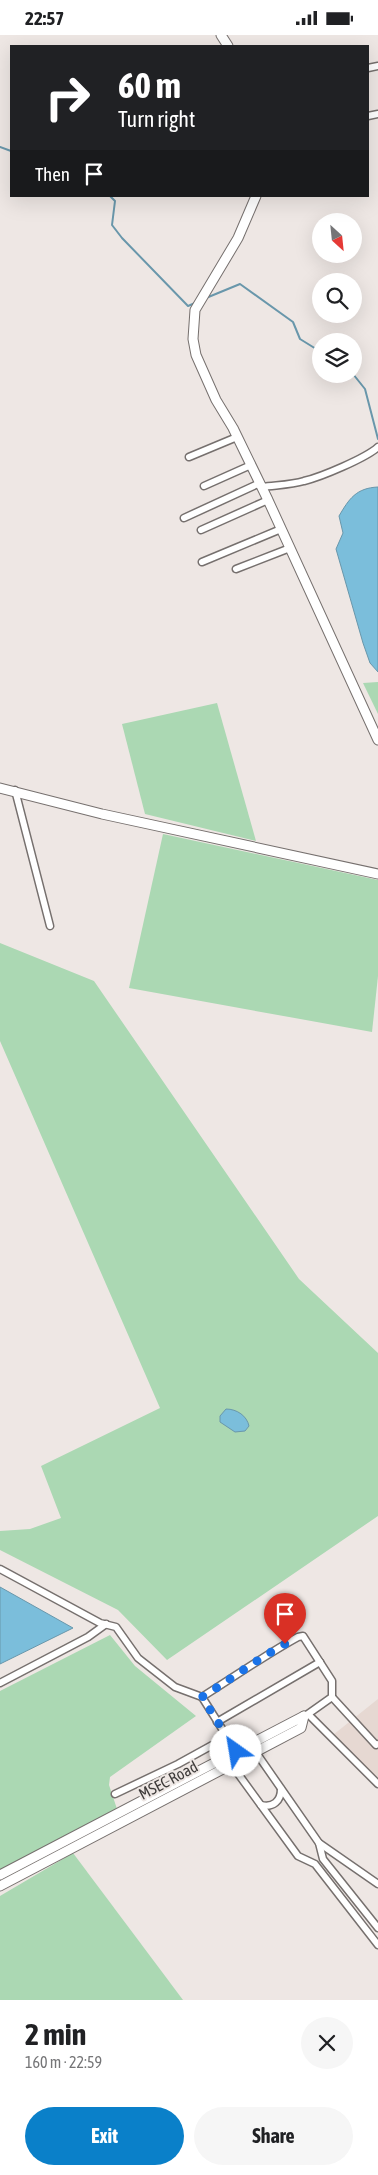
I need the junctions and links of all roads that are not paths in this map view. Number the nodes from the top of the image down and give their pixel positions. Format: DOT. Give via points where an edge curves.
graph roads {
  1 [pos="256,197"];
  2 [pos="237,437"];
  3 [pos="378,447"];
  4 [pos="189,457"];
  5 [pos="251,465"];
  6 [pos="261,485"];
  7 [pos="204,486"];
  8 [pos="268,501"];
  9 [pos="184,518"];
  10 [pos="281,529"];
  11 [pos="201,530"];
  12 [pos="290,548"];
  13 [pos="202,562"];
  14 [pos="236,569"];
  15 [pos="378,740"];
  16 [pos="0,788"];
  17 [pos="15,790"];
  18 [pos="378,874"];
  19 [pos="50,926"];
  20 [pos="0,1569"];
  21 [pos="106,1624"];
  22 [pos="320,1663"];
  23 [pos="0,1683"];
  24 [pos="202,1697"];
  25 [pos="332,1697"];
  26 [pos="306,1715"];
  27 [pos="217,1722"];
  28 [pos="227,1737"];
  29 [pos="378,1744"];
  30 [pos="236,1751"];
  31 [pos="255,1751"];
  32 [pos="231,1764"];
  33 [pos="378,1784"];
  34 [pos="281,1789"];
  35 [pos="115,1794"];
  36 [pos="261,1805"];
  37 [pos="102,1826"];
  38 [pos="320,1843"];
  39 [pos="0,1875"];
  40 [pos="378,1884"];
  41 [pos="0,1886"];
  42 [pos="378,1928"];
  43 [pos="378,1945"];
  1 -- 2 [label="street" via="238,238 196,310 192,325 196,355"];
  2 -- 4 [label="street"];
  2 -- 5 [label="street"];
  3 -- 6 [label="street" via="344,466 305,481"];
  5 -- 6 [label="street"];
  5 -- 7 [label="street"];
  6 -- 8 [label="street"];
  6 -- 9 [label="street"];
  8 -- 10 [label="street"];
  8 -- 11 [label="street"];
  10 -- 12 [label="street"];
  10 -- 13 [label="street"];
  12 -- 14 [label="street"];
  12 -- 15 [label="street"];
  16 -- 17 [label="street"];
  17 -- 18 [label="street" via="102,814"];
  17 -- 19 [label="street"];
  20 -- 21 [label="street"];
  21 -- 23 [label="street" via="88,1637"];
  21 -- 24 [label="street" via="116,1627 138,1658 172,1685"];
  22 -- 24 [label="street" via="303,1636 298,1637"];
  22 -- 25 [label="street" via="332,1681"];
  22 -- 27 [label="street"];
  24 -- 27 [label="street"];
  25 -- 26 [label="street"];
  25 -- 29 [label="street"];
  26 -- 30 [label="street, MSEC Road"];
  26 -- 31 [label="street, MSEC Road" via="301,1728"];
  26 -- 33 [label="street"];
  27 -- 28 [label="street"];
  28 -- 30 [label="street"];
  28 -- 35 [label="street"];
  30 -- 37 [label="street, MSEC Road"];
  31 -- 32 [label="street, MSEC Road"];
  31 -- 34 [label="street"];
  32 -- 36 [label="street"];
  32 -- 37 [label="street, MSEC Road"];
  34 -- 36 [label="street" via="277,1801"];
  34 -- 38 [label="street"];
  36 -- 43 [label="street" via="298,1856 315,1864"];
  37 -- 39 [label="street, MSEC Road"];
  37 -- 41 [label="street, MSEC Road"];
  38 -- 40 [label="street"];
  38 -- 42 [label="street" via="323,1859"];
}
